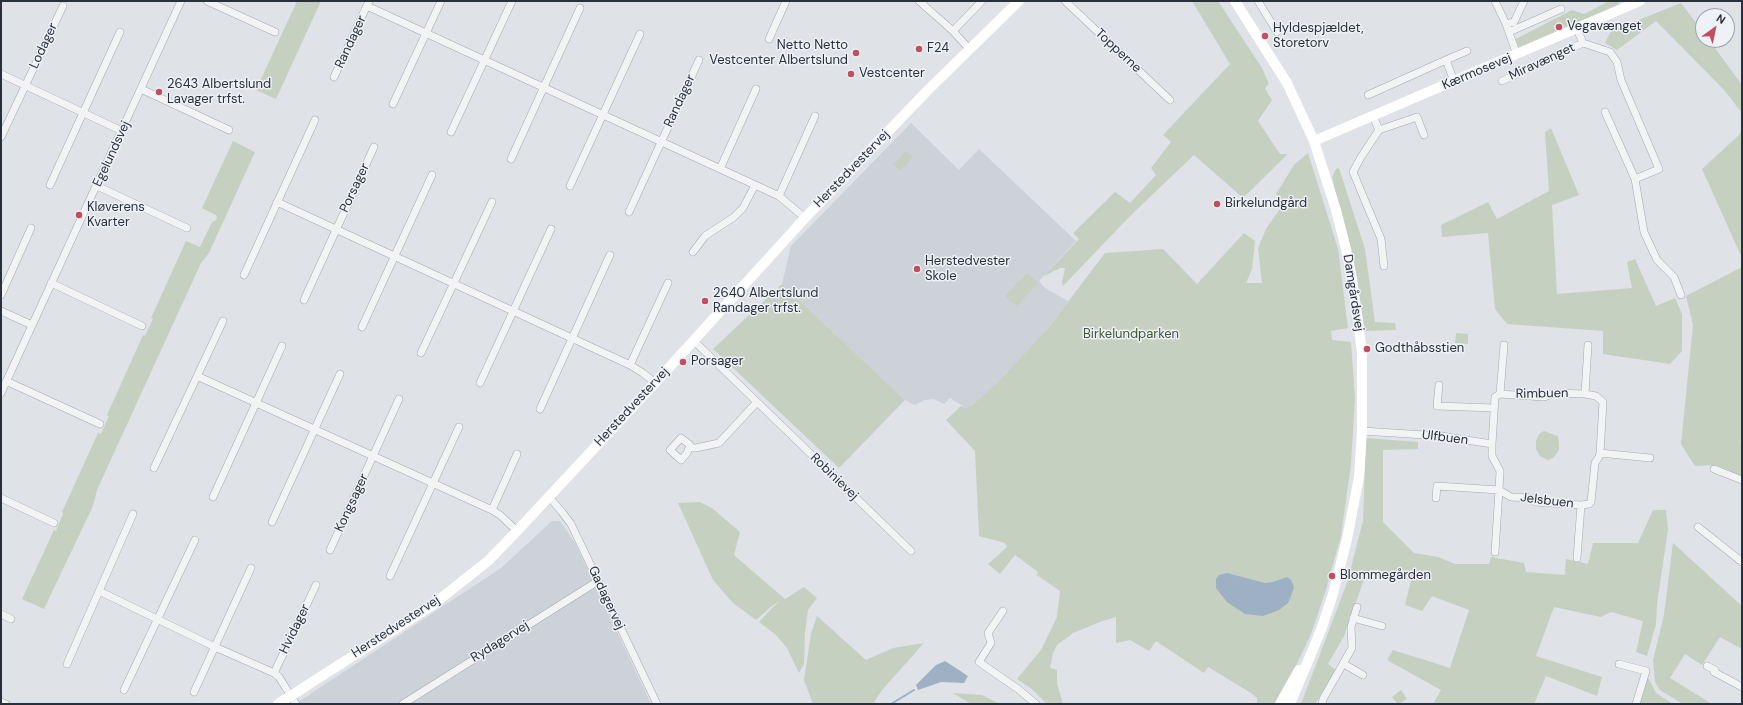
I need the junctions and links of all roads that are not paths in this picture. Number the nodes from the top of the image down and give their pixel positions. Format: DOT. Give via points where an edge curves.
graph roads {
  1 [pos="182,1"];
  2 [pos="207,1"];
  3 [pos="441,1"];
  4 [pos="512,1"];
  5 [pos="786,1"];
  6 [pos="919,1"];
  7 [pos="982,1"];
  8 [pos="1019,1"];
  9 [pos="1065,1"];
  10 [pos="1235,1"];
  11 [pos="1258,1"];
  12 [pos="1495,1"];
  13 [pos="1524,1"];
  14 [pos="1640,1"];
  15 [pos="368,4"];
  16 [pos="1626,4"];
  17 [pos="63,6"];
  18 [pos="580,8"];
  19 [pos="1561,9"];
  20 [pos="1506,24"];
  21 [pos="1577,28"];
  22 [pos="953,31"];
  23 [pos="120,32"];
  24 [pos="274,32"];
  25 [pos="1277,32"];
  26 [pos="1509,32"];
  27 [pos="426,33"];
  28 [pos="640,34"];
  29 [pos="768,39"];
  30 [pos="1583,43"];
  31 [pos="970,50"];
  32 [pos="1467,51"];
  33 [pos="1517,55"];
  34 [pos="484,60"];
  35 [pos="699,60"];
  36 [pos="1446,60"];
  37 [pos="1,74"];
  38 [pos="334,77"];
  39 [pos="1454,81"];
  40 [pos="1502,81"];
  41 [pos="26,86"];
  42 [pos="544,88"];
  43 [pos="141,89"];
  44 [pos="756,89"];
  45 [pos="1368,95"];
  46 [pos="1170,100"];
  47 [pos="393,104"];
  48 [pos="85,112"];
  49 [pos="1605,112"];
  50 [pos="602,115"];
  51 [pos="815,116"];
  52 [pos="1373,116"];
  53 [pos="315,120"];
  54 [pos="229,130"];
  55 [pos="1379,130"];
  56 [pos="122,131"];
  57 [pos="451,132"];
  58 [pos="1424,134"];
  59 [pos="1,137"];
  60 [pos="1314,141"];
  61 [pos="661,142"];
  62 [pos="374,147"];
  63 [pos="511,159"];
  64 [pos="720,169"];
  65 [pos="432,175"];
  66 [pos="1635,179"];
  67 [pos="50,185"];
  68 [pos="755,185"];
  69 [pos="97,186"];
  70 [pos="570,186"];
  71 [pos="779,196"];
  72 [pos="277,202"];
  73 [pos="492,202"];
  74 [pos="629,212"];
  75 [pos="805,218"];
  76 [pos="31,228"];
  77 [pos="187,228"];
  78 [pos="551,228"];
  79 [pos="336,230"];
  80 [pos="692,252"];
  81 [pos="610,255"];
  82 [pos="394,257"];
  83 [pos="1384,266"];
  84 [pos="244,274"];
  85 [pos="51,283"];
  86 [pos="668,283"];
  87 [pos="453,284"];
  88 [pos="1,295"];
  89 [pos="1681,295"];
  90 [pos="304,300"];
  91 [pos="1,311"];
  92 [pos="513,311"];
  93 [pos="223,321"];
  94 [pos="32,325"];
  95 [pos="142,326"];
  96 [pos="362,327"];
  97 [pos="572,339"];
  98 [pos="693,340"];
  99 [pos="1504,345"];
  100 [pos="1588,345"];
  101 [pos="282,346"];
  102 [pos="421,353"];
  103 [pos="630,365"];
  104 [pos="340,374"];
  105 [pos="197,376"];
  106 [pos="6,381"];
  107 [pos="480,383"];
  108 [pos="655,383"];
  109 [pos="1439,385"];
  110 [pos="1,393"];
  111 [pos="1500,394"];
  112 [pos="1585,394"];
  113 [pos="399,399"];
  114 [pos="758,402"];
  115 [pos="256,403"];
  116 [pos="1494,408"];
  117 [pos="540,409"];
  118 [pos="100,424"];
  119 [pos="458,427"];
  120 [pos="315,430"];
  121 [pos="1362,431"];
  122 [pos="1492,444"];
  123 [pos="689,448"];
  124 [pos="1600,453"];
  125 [pos="517,454"];
  126 [pos="373,456"];
  127 [pos="1650,458"];
  128 [pos="154,468"];
  129 [pos="1714,469"];
  130 [pos="1742,480"];
  131 [pos="434,483"];
  132 [pos="1499,490"];
  133 [pos="213,497"];
  134 [pos="549,497"];
  135 [pos="1,498"];
  136 [pos="1436,498"];
  137 [pos="1581,505"];
  138 [pos="492,510"];
  139 [pos="133,514"];
  140 [pos="272,522"];
  141 [pos="54,524"];
  142 [pos="1698,527"];
  143 [pos="517,531"];
  144 [pos="194,540"];
  145 [pos="330,550"];
  146 [pos="911,551"];
  147 [pos="1495,552"];
  148 [pos="1577,558"];
  149 [pos="1742,562"];
  150 [pos="251,568"];
  151 [pos="390,576"];
  152 [pos="598,581"];
  153 [pos="316,585"];
  154 [pos="99,591"];
  155 [pos="1357,607"];
  156 [pos="1003,611"];
  157 [pos="1,614"];
  158 [pos="158,618"];
  159 [pos="1354,618"];
  160 [pos="11,619"];
  161 [pos="1382,626"];
  162 [pos="1321,630"];
  163 [pos="215,647"];
  164 [pos="67,664"];
  165 [pos="1344,664"];
  166 [pos="1619,664"];
  167 [pos="1707,666"];
  168 [pos="274,673"];
  169 [pos="1363,675"];
  170 [pos="1742,688"];
  171 [pos="124,690"];
  172 [pos="194,692"];
  173 [pos="1742,692"];
  174 [pos="294,700"];
  175 [pos="1,702"];
  176 [pos="6,704"];
  177 [pos="278,704"];
  178 [pos="403,704"];
  179 [pos="657,704"];
  180 [pos="1036,704"];
  181 [pos="1280,704"];
  182 [pos="1290,704"];
  183 [pos="1322,704"];
  184 [pos="1636,704"];
  1 -- 43 [label="street, Egelundsvej"];
  2 -- 24 [label="street"];
  3 -- 27 [label="street"];
  4 -- 34 [label="street"];
  5 -- 29 [label="street"];
  6 -- 22 [label="street"];
  7 -- 22 [label="street"];
  8 -- 31 [label="street, Herstedvestervej"];
  9 -- 46 [label="street, Topperne"];
  10 -- 60 [label="street, Damgårdsvej" via="1287,83"];
  11 -- 25 [label="street"];
  12 -- 20 [label="street"];
  13 -- 20 [label="street" via="1514,22"];
  14 -- 16 [label="street, Kærmosevej"];
  15 -- 27 [label="street, Randager"];
  15 -- 38 [label="street, Randager"];
  16 -- 21 [label="street, Kærmosevej"];
  17 -- 41 [label="street, Lodager"];
  18 -- 42 [label="street"];
  19 -- 26 [label="street"];
  20 -- 26 [label="street"];
  21 -- 30 [label="street"];
  21 -- 33 [label="street, Kærmosevej"];
  22 -- 31 [label="street"];
  23 -- 48 [label="street"];
  26 -- 33 [label="street"];
  27 -- 34 [label="street, Randager"];
  27 -- 47 [label="street"];
  28 -- 50 [label="street"];
  30 -- 40 [label="street, Miravænget"];
  30 -- 66 [label="street" via="1610,52 1617,62 1621,80 1659,169"];
  31 -- 75 [label="street, Herstedvestervej"];
  32 -- 36 [label="street"];
  33 -- 39 [label="street, Kærmosevej"];
  34 -- 42 [label="street, Randager"];
  34 -- 57 [label="street"];
  35 -- 61 [label="street, Randager"];
  36 -- 39 [label="street"];
  36 -- 45 [label="street"];
  37 -- 41 [label="street, Lodager"];
  39 -- 52 [label="street, Kærmosevej"];
  41 -- 48 [label="street, Lodager"];
  41 -- 59 [label="street, Lodager"];
  42 -- 50 [label="street, Randager"];
  42 -- 63 [label="street"];
  43 -- 54 [label="street"];
  43 -- 56 [label="street, Egelundsvej"];
  44 -- 64 [label="street"];
  48 -- 56 [label="street, Lodager"];
  48 -- 67 [label="street"];
  49 -- 66 [label="street"];
  50 -- 61 [label="street, Randager"];
  50 -- 70 [label="street"];
  51 -- 71 [label="street"];
  52 -- 55 [label="street"];
  52 -- 60 [label="street, Kærmosevej"];
  53 -- 72 [label="street"];
  55 -- 58 [label="street" via="1417,117"];
  55 -- 83 [label="street" via="1353,172 1382,239"];
  56 -- 69 [label="street, Egelundsvej"];
  60 -- 121 [label="street, Damgårdsvej" via="1336,210 1352,278 1362,352"];
  61 -- 64 [label="street, Randager"];
  61 -- 74 [label="street, Randager"];
  62 -- 79 [label="street, Porsager"];
  64 -- 68 [label="street, Randager"];
  65 -- 82 [label="street"];
  66 -- 89 [label="street" via="1642,228 1657,260 1674,277"];
  68 -- 71 [label="street, Randager"];
  68 -- 80 [label="street" via="743,208 705,236"];
  69 -- 77 [label="street"];
  69 -- 85 [label="street, Egelundsvej"];
  71 -- 75 [label="street, Randager"];
  72 -- 79 [label="street"];
  72 -- 84 [label="street"];
  73 -- 87 [label="street"];
  75 -- 98 [label="street, Herstedvestervej"];
  76 -- 88 [label="street"];
  78 -- 92 [label="street"];
  79 -- 82 [label="street"];
  79 -- 90 [label="street, Porsager"];
  81 -- 97 [label="street"];
  82 -- 87 [label="street"];
  82 -- 96 [label="street"];
  85 -- 94 [label="street, Egelundsvej"];
  85 -- 95 [label="street"];
  86 -- 103 [label="street"];
  87 -- 92 [label="street"];
  87 -- 102 [label="street"];
  91 -- 94 [label="street"];
  92 -- 97 [label="street"];
  92 -- 107 [label="street"];
  93 -- 105 [label="street"];
  94 -- 106 [label="street, Egelundsvej"];
  97 -- 103 [label="street"];
  97 -- 117 [label="street"];
  98 -- 108 [label="street, Herstedvestervej"];
  98 -- 114 [label="street, Robinievej"];
  99 -- 111 [label="street, Rimbuen"];
  100 -- 112 [label="street"];
  101 -- 115 [label="street"];
  103 -- 108 [label="street"];
  104 -- 120 [label="street"];
  105 -- 115 [label="street"];
  105 -- 128 [label="street"];
  106 -- 110 [label="street, Egelundsvej"];
  106 -- 118 [label="street"];
  108 -- 134 [label="street, Herstedvestervej"];
  109 -- 116 [label="street" via="1437,406"];
  111 -- 112 [label="street, Rimbuen" via="1544,397 1554,393"];
  111 -- 116 [label="street" via="1495,397"];
  112 -- 124 [label="street" via="1596,396 1603,402"];
  113 -- 126 [label="street, Kongsager"];
  114 -- 123 [label="street" via="719,443"];
  114 -- 146 [label="street, Robinievej"];
  115 -- 120 [label="street"];
  115 -- 133 [label="street"];
  116 -- 122 [label="street"];
  119 -- 131 [label="street"];
  120 -- 126 [label="street"];
  120 -- 140 [label="street"];
  121 -- 122 [label="street, Ulfbuen" via="1441,436"];
  121 -- 162 [label="street, Damgårdsvej" via="1358,477 1346,545"];
  122 -- 132 [label="street" via="1492,456 1500,471"];
  124 -- 127 [label="street"];
  124 -- 137 [label="street" via="1594,463 1591,502"];
  125 -- 138 [label="street"];
  126 -- 131 [label="street"];
  126 -- 145 [label="street, Kongsager"];
  129 -- 130 [label="street"];
  131 -- 138 [label="street"];
  131 -- 151 [label="street"];
  132 -- 136 [label="street, Jelsbuen" via="1437,486"];
  132 -- 137 [label="street, Jelsbuen" via="1511,497 1531,498 1536,502"];
  132 -- 147 [label="street"];
  134 -- 143 [label="street, Herstedvestervej"];
  134 -- 152 [label="street, Gadagervej" via="571,524"];
  135 -- 141 [label="street"];
  137 -- 148 [label="street, Jelsbuen"];
  138 -- 143 [label="street"];
  139 -- 154 [label="street"];
  142 -- 149 [label="street"];
  143 -- 174 [label="street, Herstedvestervej" via="483,565 431,606"];
  144 -- 158 [label="street"];
  150 -- 163 [label="street"];
  152 -- 178 [label="street, Rydagervej"];
  152 -- 179 [label="street, Gadagervej"];
  153 -- 168 [label="street, Hvidager"];
  154 -- 158 [label="street"];
  154 -- 164 [label="street"];
  155 -- 159 [label="street"];
  156 -- 180 [label="street" via="988,633 991,643 979,662"];
  157 -- 160 [label="street"];
  158 -- 163 [label="street"];
  158 -- 171 [label="street"];
  159 -- 161 [label="street"];
  159 -- 165 [label="street" via="1351,627 1352,648"];
  162 -- 181 [label="street, Damgårdsvej"];
  162 -- 182 [label="street, Damgårdsvej"];
  163 -- 168 [label="street"];
  163 -- 172 [label="street"];
  165 -- 169 [label="street"];
  165 -- 183 [label="street"];
  166 -- 184 [label="street" via="1646,671"];
  167 -- 170 [label="street"];
  168 -- 174 [label="street" via="279,676"];
  170 -- 173 [label="street"];
  174 -- 177 [label="street, Herstedvestervej"];
  175 -- 176 [label="street"];
}
